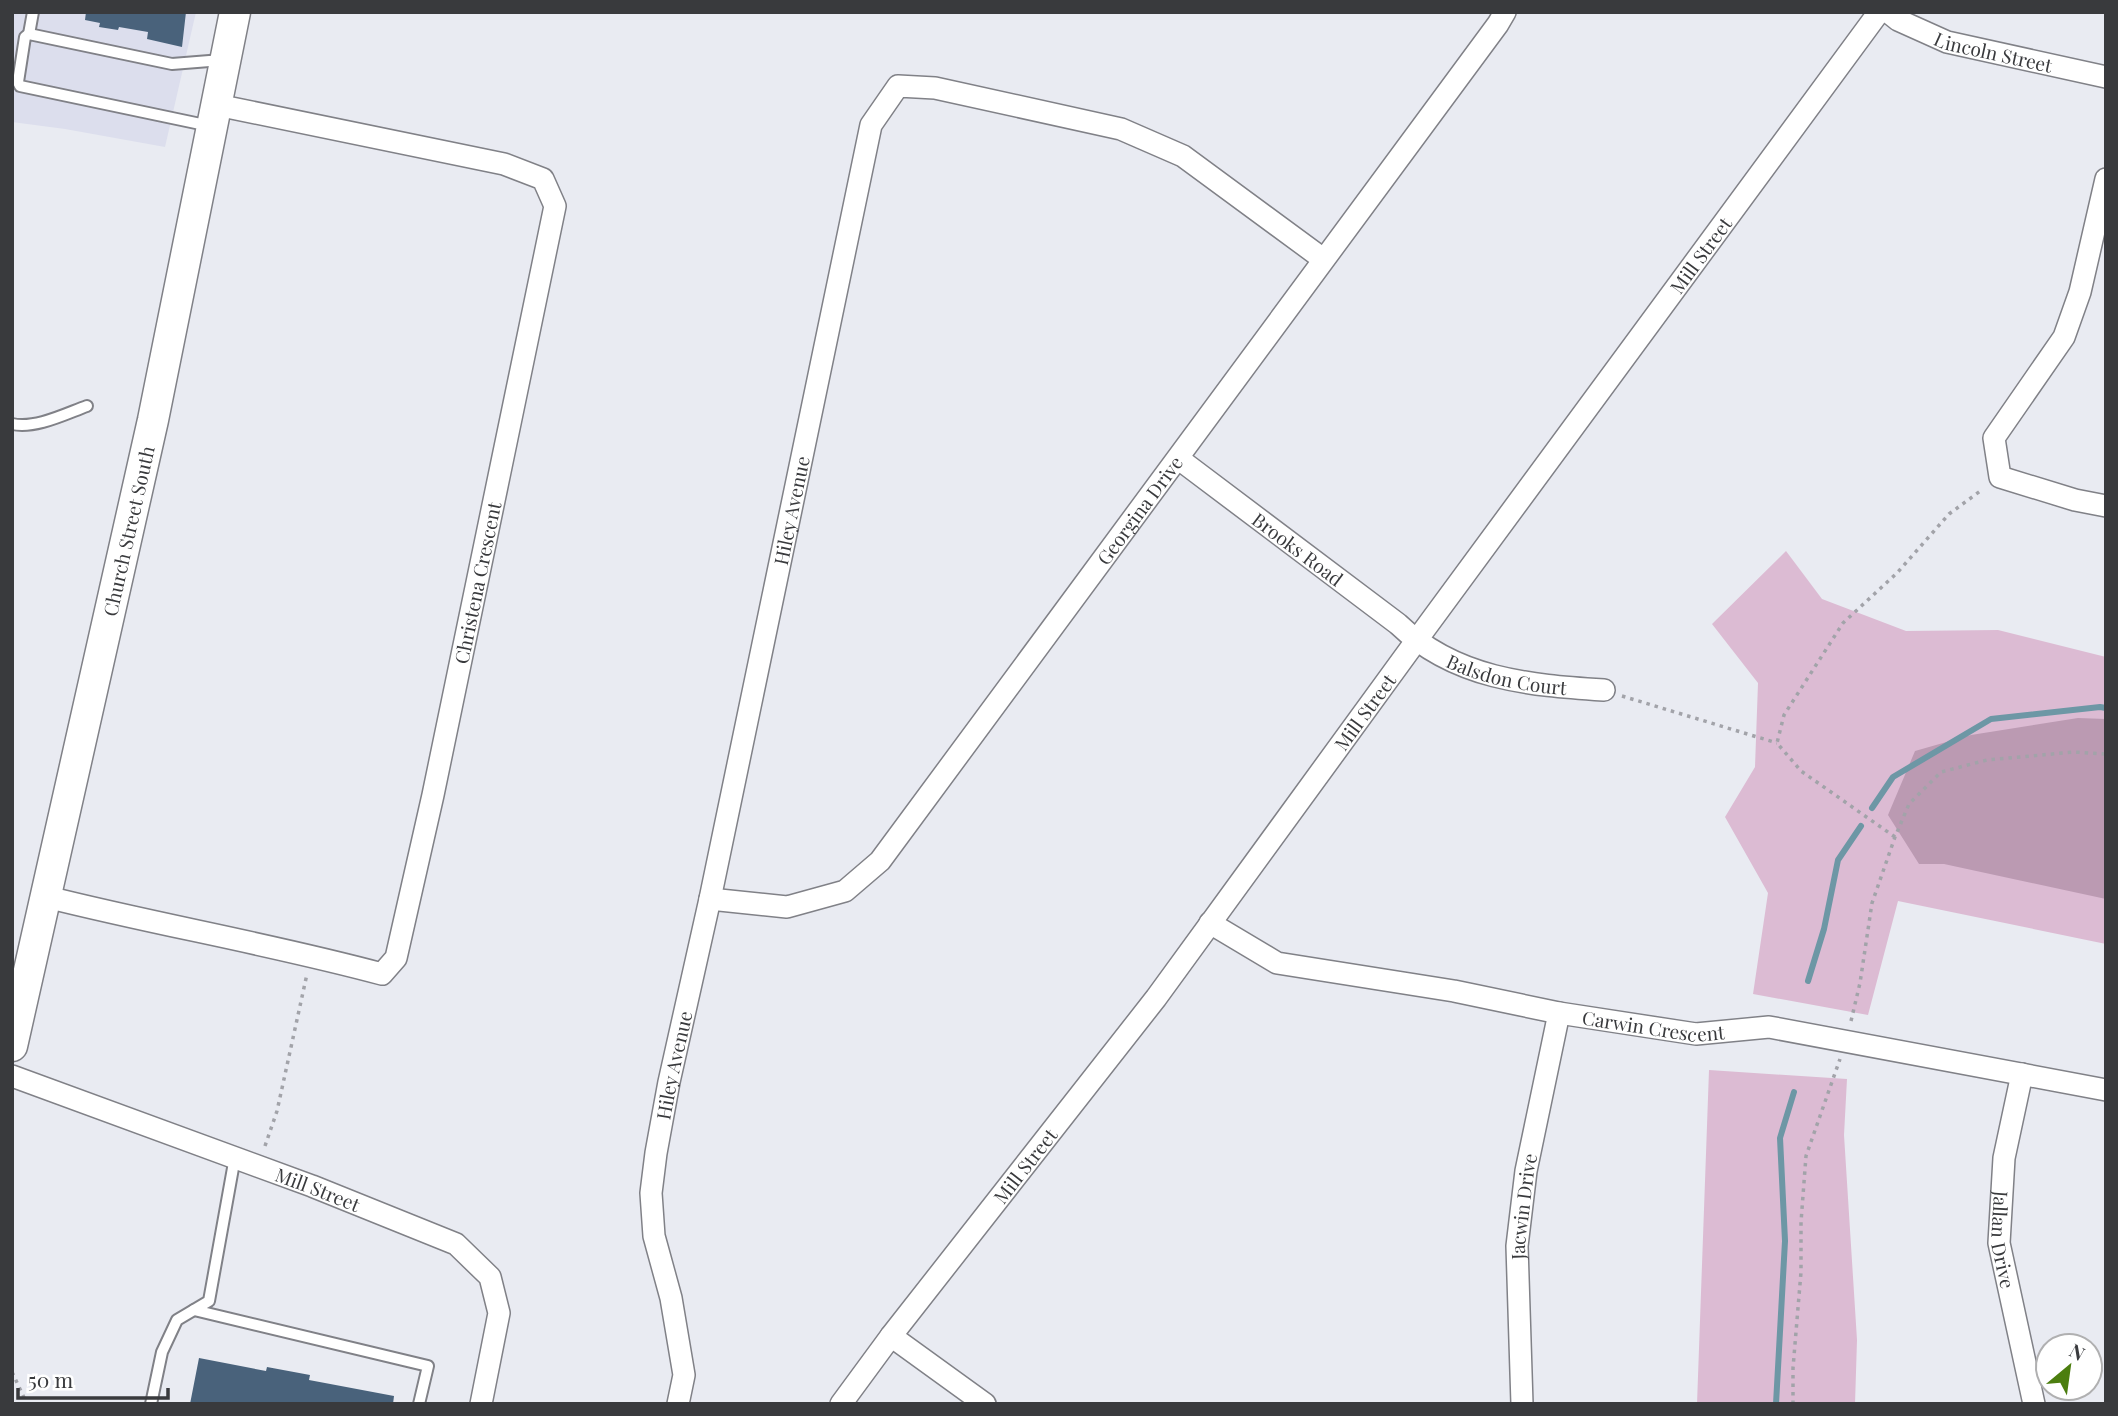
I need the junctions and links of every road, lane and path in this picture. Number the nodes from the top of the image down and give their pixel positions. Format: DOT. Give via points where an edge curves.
graph roads {
  1 [pos="33,12"];
  2 [pos="235,12"];
  3 [pos="1505,12"];
  4 [pos="1880,12"];
  5 [pos="1888,12"];
  6 [pos="29,34"];
  7 [pos="225,60"];
  8 [pos="2106,77"];
  9 [pos="215,116"];
  10 [pos="2106,179"];
  11 [pos="1323,259"];
  12 [pos="87,407"];
  13 [pos="12,424"];
  14 [pos="1178,459"];
  15 [pos="2000,477"];
  16 [pos="2106,506"];
  17 [pos="1416,641"];
  18 [pos="1604,690"];
  19 [pos="1777,743"];
  20 [pos="2106,754"];
  21 [pos="1895,837"];
  22 [pos="47,897"];
  23 [pos="710,898"];
  24 [pos="1210,923"];
  25 [pos="311,955"];
  26 [pos="1559,1013"];
  27 [pos="1846,1040"];
  28 [pos="12,1046"];
  29 [pos="2022,1074"];
  30 [pos="12,1076"];
  31 [pos="2106,1090"];
  32 [pos="235,1157"];
  33 [pos="258,1166"];
  34 [pos="194,1310"];
  35 [pos="891,1336"];
  36 [pos="12,1372"];
  37 [pos="27,1404"];
  38 [pos="151,1404"];
  39 [pos="419,1404"];
  40 [pos="481,1404"];
  41 [pos="678,1404"];
  42 [pos="841,1404"];
  43 [pos="985,1404"];
  44 [pos="1522,1404"];
  45 [pos="1793,1404"];
  46 [pos="2034,1404"];
  1 -- 6 [label="lane"];
  2 -- 7 [label="main road, Church Street South"];
  3 -- 11 [label="street, Georgina Drive"];
  4 -- 17 [label="street, Mill Street"];
  5 -- 8 [label="street, Lincoln Street" via="1947,42"];
  6 -- 7 [label="lane" via="172,64"];
  6 -- 9 [label="lane" via="21,59 20,86"];
  7 -- 9 [label="main road, Church Street South"];
  9 -- 22 [label="main road, Church Street South"];
  9 -- 25 [label="street, Christena Crescent" via="504,164 543,179 555,206 396,958 382,974"];
  10 -- 15 [label="street" via="2080,292 2064,337 1994,438"];
  11 -- 14 [label="street, Georgina Drive"];
  11 -- 23 [label="street, Hiley Avenue" via="1183,156 1121,129 935,88 898,86 871,125"];
  12 -- 13 [label="lane" via="47,420"];
  14 -- 17 [label="street, Brooks Road"];
  14 -- 23 [label="street, Georgina Drive" via="880,861 845,891 787,907"];
  15 -- 16 [label="street"];
  15 -- 19 [label="path" via="1949,514 1897,573 1843,623 1784,715"];
  17 -- 18 [label="street, Balsdon Court" via="1453,663 1495,676 1543,686"];
  17 -- 24 [label="street, Mill Street"];
  18 -- 19 [label="path"];
  19 -- 21 [label="path" via="1801,771"];
  20 -- 21 [label="path" via="2074,752 1987,760 1941,772 1909,804"];
  21 -- 27 [label="path" via="1872,903"];
  22 -- 25 [label="street, Christena Crescent"];
  22 -- 28 [label="main road, Church Street South"];
  23 -- 41 [label="street, Hiley Avenue" via="669,1082 651,1193 654,1236 671,1298 684,1376"];
  24 -- 26 [label="street, Carwin Crescent" via="1276,963"];
  24 -- 35 [label="street, Mill Street"];
  25 -- 33 [label="path" via="277,1111"];
  26 -- 27 [label="street, Carwin Crescent" via="1696,1034 1769,1027"];
  26 -- 44 [label="street, Jacwin Drive" via="1526,1171 1517,1246"];
  27 -- 29 [label="street, Carwin Crescent"];
  27 -- 45 [label="path" via="1806,1156"];
  29 -- 31 [label="street, Carwin Crescent"];
  29 -- 46 [label="street, Jallan Drive" via="2004,1158 1999,1243"];
  30 -- 32 [label="street, Mill Street"];
  32 -- 33 [label="street, Mill Street"];
  32 -- 34 [label="lane" via="209,1301"];
  33 -- 40 [label="street, Mill Street" via="456,1244 490,1277 499,1313"];
  34 -- 38 [label="lane" via="177,1320 162,1352"];
  34 -- 39 [label="lane" via="428,1366"];
  35 -- 42 [label="street, Mill Street"];
  35 -- 43 [label="street"];
  36 -- 37 [label="path"];
}
